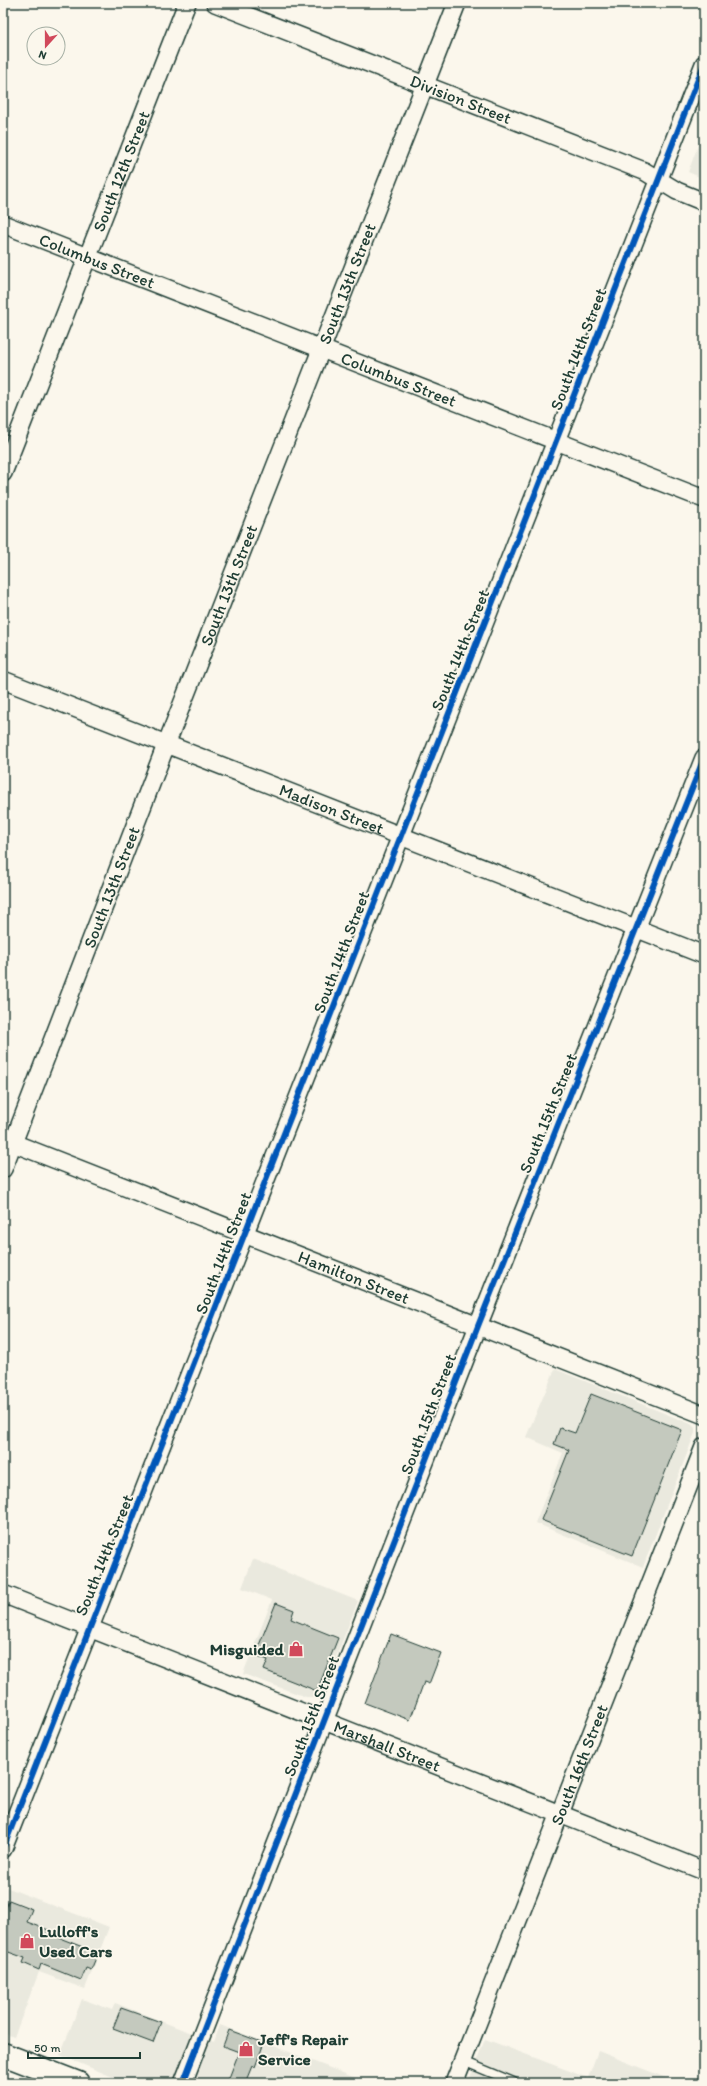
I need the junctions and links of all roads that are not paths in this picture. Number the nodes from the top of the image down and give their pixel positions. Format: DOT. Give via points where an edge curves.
graph roads {
  1 [pos="187,3"];
  2 [pos="216,3"];
  3 [pos="457,3"];
  4 [pos="704,64"];
  5 [pos="426,85"];
  6 [pos="660,180"];
  7 [pos="704,202"];
  8 [pos="3,224"];
  9 [pos="88,258"];
  10 [pos="323,349"];
  11 [pos="557,441"];
  12 [pos="3,473"];
  13 [pos="704,500"];
  14 [pos="3,680"];
  15 [pos="166,745"];
  16 [pos="704,758"];
  17 [pos="401,836"];
  18 [pos="637,929"];
  19 [pos="704,955"];
  20 [pos="8,1141"];
  21 [pos="3,1169"];
  22 [pos="246,1234"];
  23 [pos="478,1326"];
  24 [pos="704,1415"];
  25 [pos="704,1447"];
  26 [pos="3,1594"];
  27 [pos="90,1628"];
  28 [pos="324,1720"];
  29 [pos="560,1814"];
  30 [pos="3,1849"];
  31 [pos="704,1871"];
  32 [pos="3,2054"];
  33 [pos="463,2061"];
  34 [pos="78,2083"];
  35 [pos="183,2083"];
  36 [pos="454,2083"];
  37 [pos="516,2083"];
  1 -- 9 [label="street, South 12th Street"];
  2 -- 5 [label="street, Division Street"];
  3 -- 5 [label="street, South 13th Street"];
  4 -- 6 [label="street, South 14th Street"];
  5 -- 6 [label="street, Division Street" via="644,171"];
  5 -- 10 [label="street, South 13th Street"];
  6 -- 7 [label="street, Division Street" via="677,191"];
  6 -- 11 [label="street, South 14th Street"];
  8 -- 9 [label="street, Columbus Street"];
  9 -- 10 [label="street, Columbus Street"];
  9 -- 12 [label="street, South 12th Street"];
  10 -- 11 [label="street, Columbus Street"];
  10 -- 15 [label="street, South 13th Street"];
  11 -- 13 [label="street, Columbus Street"];
  11 -- 17 [label="street, South 14th Street"];
  14 -- 15 [label="street, Madison Street"];
  15 -- 17 [label="street, Madison Street"];
  15 -- 20 [label="street, South 13th Street"];
  16 -- 18 [label="street, South 15th Street"];
  17 -- 18 [label="street, Madison Street"];
  17 -- 22 [label="street, South 14th Street"];
  18 -- 19 [label="street, Madison Street"];
  18 -- 23 [label="street, South 15th Street"];
  20 -- 21 [label="street, South 13th Street"];
  20 -- 22 [label="street, Hamilton Street"];
  22 -- 23 [label="street, Hamilton Street"];
  22 -- 27 [label="street, South 14th Street"];
  23 -- 24 [label="street, Hamilton Street"];
  23 -- 28 [label="street, South 15th Street"];
  25 -- 29 [label="street, South 16th Street"];
  26 -- 27 [label="street, Marshall Street"];
  27 -- 28 [label="street, Marshall Street"];
  27 -- 30 [label="street, South 14th Street"];
  28 -- 29 [label="street, Marshall Street"];
  28 -- 35 [label="street, South 15th Street"];
  29 -- 31 [label="street, Marshall Street"];
  29 -- 33 [label="street, South 16th Street"];
  32 -- 34 [label="main road"];
  33 -- 36 [label="street, South 16th Street"];
  33 -- 37 [label="lane"];
}
